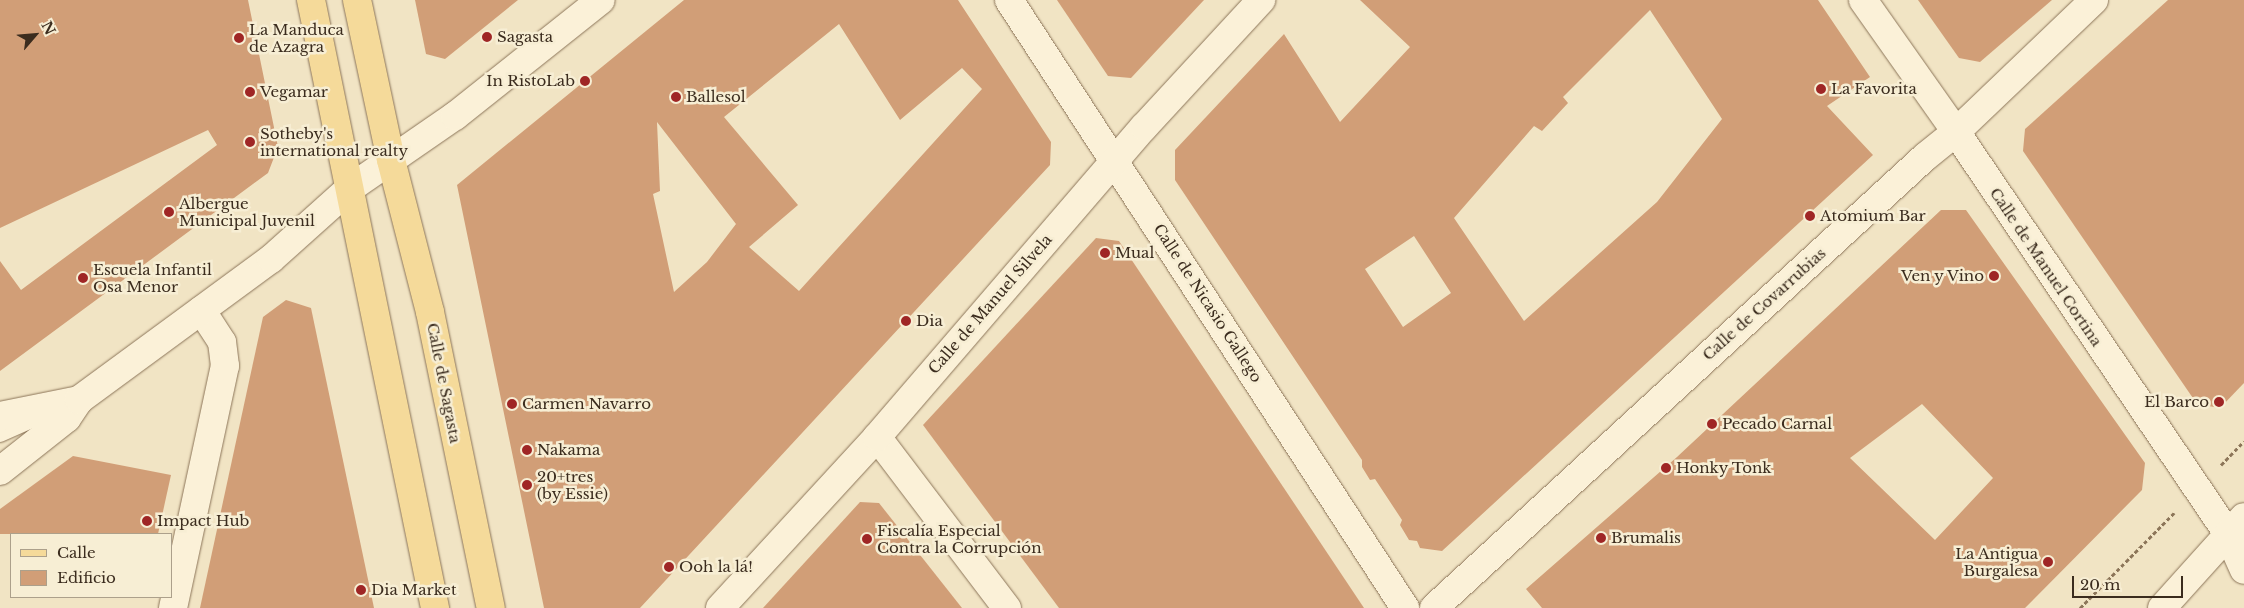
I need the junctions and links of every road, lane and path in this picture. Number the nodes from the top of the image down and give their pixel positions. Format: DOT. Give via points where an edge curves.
graph roads {
  1 [pos="311,0"];
  2 [pos="357,0"];
  3 [pos="601,0"];
  4 [pos="1009,0"];
  5 [pos="1261,0"];
  6 [pos="1863,0"];
  7 [pos="2094,0"];
  8 [pos="1956,132"];
  9 [pos="391,160"];
  10 [pos="1116,162"];
  11 [pos="349,189"];
  12 [pos="201,310"];
  13 [pos="80,400"];
  14 [pos="0,416"];
  15 [pos="0,434"];
  16 [pos="877,437"];
  17 [pos="2244,441"];
  18 [pos="0,470"];
  19 [pos="2197,489"];
  20 [pos="2236,526"];
  21 [pos="2244,570"];
  22 [pos="172,608"];
  23 [pos="434,608"];
  24 [pos="491,608"];
  25 [pos="720,608"];
  26 [pos="1007,608"];
  27 [pos="1405,608"];
  28 [pos="1434,608"];
  29 [pos="2080,608"];
  30 [pos="2162,608"];
  1 -- 11 [label="main road"];
  2 -- 9 [label="main road, Calle de Sagasta"];
  3 -- 9 [label="street" via="470,104"];
  4 -- 10 [label="street, Calle de Nicasio Gallego"];
  5 -- 10 [label="street, Calle de Manuel Silvela"];
  6 -- 8 [label="street, Calle de Manuel Cortina"];
  7 -- 8 [label="street, Calle de Covarrubias"];
  8 -- 19 [label="street, Calle de Manuel Cortina"];
  8 -- 28 [label="street, Calle de Covarrubias" via="1925,156"];
  9 -- 11 [label="street"];
  9 -- 24 [label="main road, Calle de Sagasta" via="430,312"];
  10 -- 16 [label="street, Calle de Manuel Silvela"];
  10 -- 27 [label="street, Calle de Nicasio Gallego"];
  11 -- 12 [label="street" via="288,246"];
  11 -- 23 [label="main road"];
  12 -- 13 [label="street"];
  12 -- 22 [label="street" via="222,342 225,366"];
  13 -- 14 [label="street"];
  13 -- 15 [label="lane"];
  13 -- 18 [label="street" via="67,418"];
  16 -- 25 [label="street, Calle de Manuel Silvela"];
  16 -- 26 [label="street"];
  17 -- 19 [label="path"];
  19 -- 20 [label="street, Calle de Manuel Cortina"];
  19 -- 29 [label="path"];
  20 -- 21 [label="street, Calle de Manuel Cortina"];
  20 -- 30 [label="street"];
}
